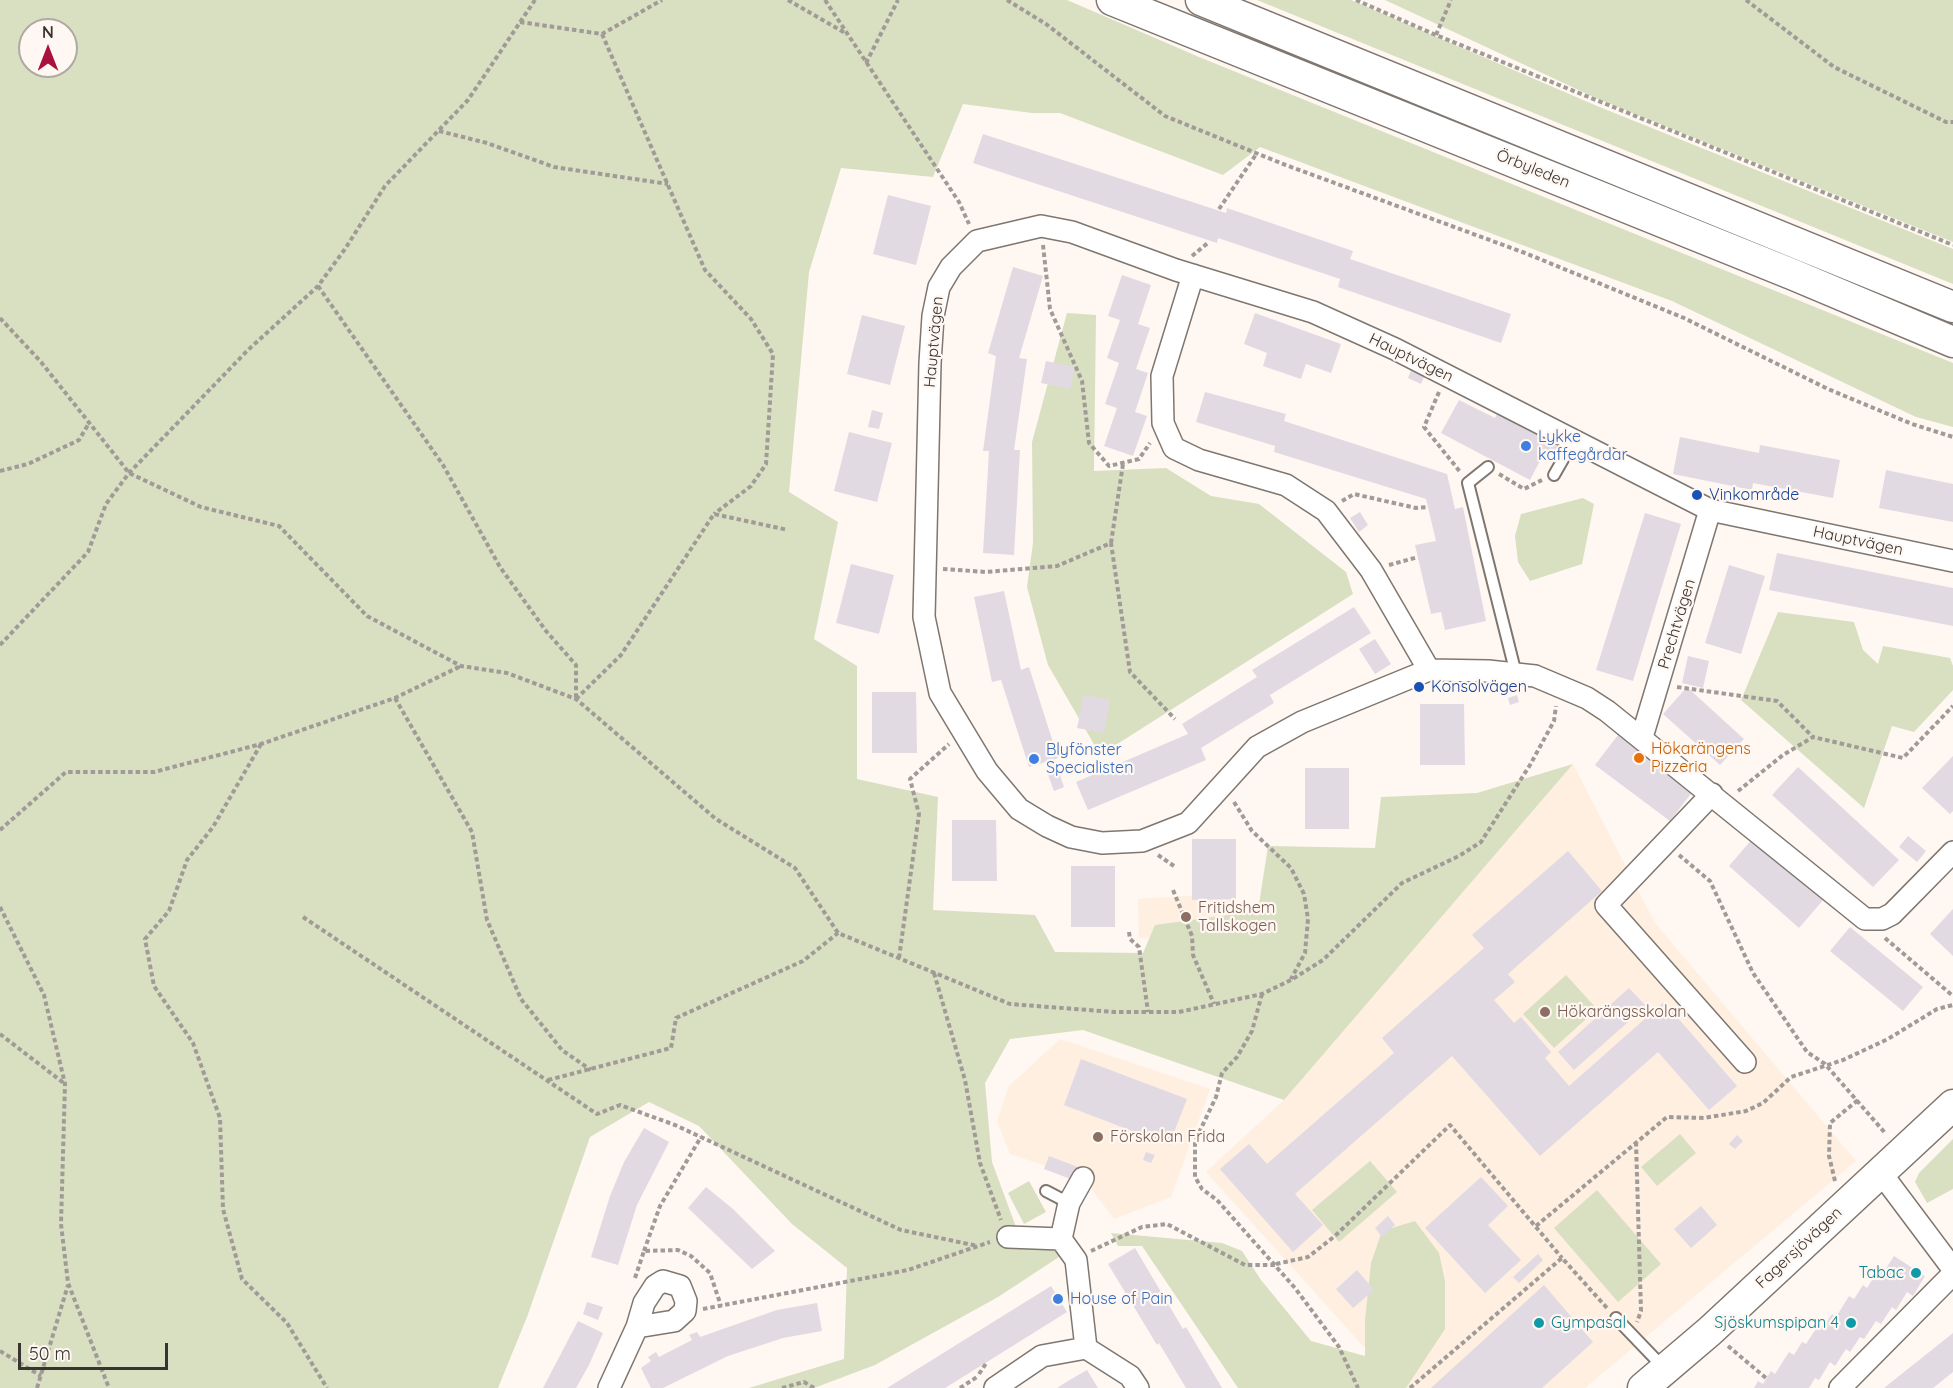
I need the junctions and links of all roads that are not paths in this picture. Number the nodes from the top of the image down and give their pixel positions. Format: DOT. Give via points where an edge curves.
graph roads {
  1 [pos="1112,0"];
  2 [pos="1201,0"];
  3 [pos="1192,275"];
  4 [pos="1953,307"];
  5 [pos="1953,342"];
  6 [pos="1574,440"];
  7 [pos="1488,467"];
  8 [pos="1554,475"];
  9 [pos="1710,510"];
  10 [pos="1953,561"];
  11 [pos="1429,670"];
  12 [pos="1516,674"];
  13 [pos="1642,737"];
  14 [pos="1718,799"];
  15 [pos="1953,852"];
  16 [pos="1745,1062"];
  17 [pos="1953,1105"];
  18 [pos="1881,1173"];
  19 [pos="1083,1178"];
  20 [pos="1046,1191"];
  21 [pos="1069,1203"];
  22 [pos="1008,1237"];
  23 [pos="1061,1239"];
  24 [pos="1953,1271"];
  25 [pos="1616,1318"];
  26 [pos="637,1327"];
  27 [pos="1086,1348"];
  28 [pos="1654,1379"];
  29 [pos="987,1382"];
  30 [pos="609,1388"];
  31 [pos="1138,1388"];
  32 [pos="1840,1388"];
  1 -- 5 [label="main road, Örbyleden"];
  2 -- 4 [label="main road, Örbyleden"];
  3 -- 6 [label="street, Hauptvägen" via="1313,312"];
  3 -- 11 [label="street" via="1162,376 1163,423 1174,448 1199,460 1286,485 1326,511 1371,570"];
  3 -- 11 [label="street, Hauptvägen" via="1116,246 1041,226 977,241 951,267 939,287 933,316 925,567 924,618 940,693 987,771 1019,808 1071,837 1102,843 1142,841 1188,823 1257,747 1302,722"];
  6 -- 8 [label="lane"];
  6 -- 9 [label="street, Hauptvägen"];
  7 -- 12 [label="lane" via="1468,483"];
  9 -- 10 [label="street, Hauptvägen"];
  9 -- 13 [label="street, Prechtvägen"];
  11 -- 12 [label="street, Hauptvägen"];
  12 -- 13 [label="street, Hauptvägen" via="1535,676 1587,698"];
  13 -- 14 [label="street, Hauptvägen"];
  14 -- 15 [label="street, Hauptvägen" via="1865,919 1882,920 1892,914"];
  14 -- 16 [label="street" via="1665,843 1606,905"];
  17 -- 18 [label="main road, Fagersjövägen"];
  18 -- 24 [label="street"];
  18 -- 28 [label="main road, Fagersjövägen"];
  19 -- 21 [label="street"];
  20 -- 21 [label="lane"];
  21 -- 23 [label="street"];
  22 -- 23 [label="street"];
  23 -- 27 [label="street" via="1076,1260"];
  24 -- 32 [label="street"];
  25 -- 28 [label="lane" via="1632,1334"];
  26 -- 26 [label="street" via="655,1286 663,1281 680,1286 685,1311 674,1321"];
  26 -- 30 [label="street"];
  27 -- 29 [label="street" via="1041,1356"];
  27 -- 31 [label="street" via="1130,1377"];
}
